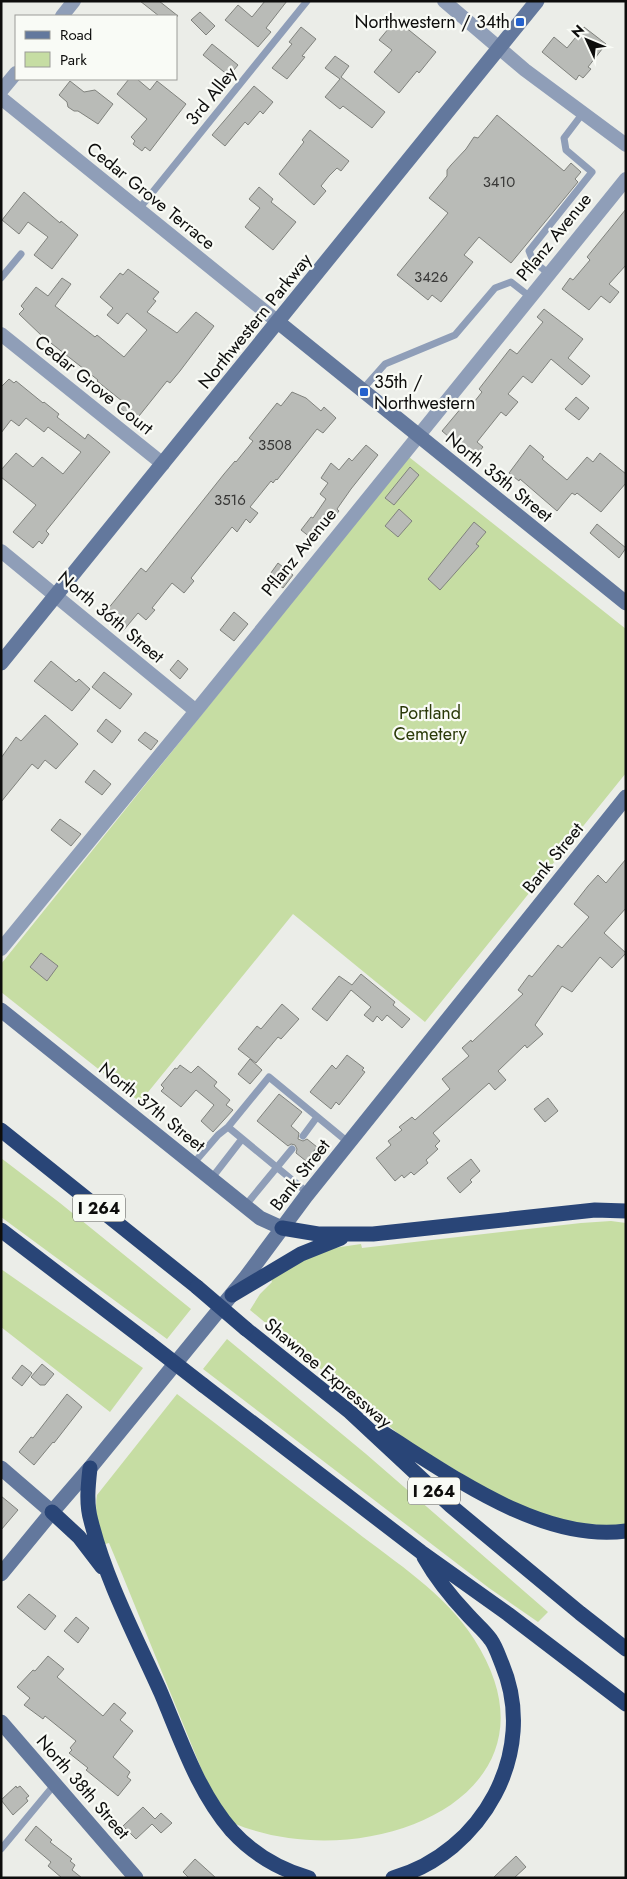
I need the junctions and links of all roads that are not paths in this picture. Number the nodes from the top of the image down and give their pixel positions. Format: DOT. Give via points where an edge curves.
graph roads {
  1 [pos="74,1"];
  2 [pos="306,1"];
  3 [pos="444,1"];
  4 [pos="537,1"];
  5 [pos="63,15"];
  6 [pos="499,49"];
  7 [pos="15,74"];
  8 [pos="1,92"];
  9 [pos="1,98"];
  10 [pos="583,113"];
  11 [pos="626,145"];
  12 [pos="626,179"];
  13 [pos="139,209"];
  14 [pos="20,254"];
  15 [pos="548,273"];
  16 [pos="1,278"];
  17 [pos="530,296"];
  18 [pos="278,322"];
  19 [pos="1,334"];
  20 [pos="362,390"];
  21 [pos="417,435"];
  22 [pos="163,464"];
  23 [pos="1,551"];
  24 [pos="56,596"];
  25 [pos="626,604"];
  26 [pos="1,664"];
  27 [pos="196,711"];
  28 [pos="624,804"];
  29 [pos="1,949"];
  30 [pos="1,1010"];
  31 [pos="317,1117"];
  32 [pos="228,1127"];
  33 [pos="1,1130"];
  34 [pos="303,1136"];
  35 [pos="242,1139"];
  36 [pos="349,1143"];
  37 [pos="292,1149"];
  38 [pos="193,1164"];
  39 [pos="277,1168"];
  40 [pos="210,1179"];
  41 [pos="308,1193"];
  42 [pos="245,1206"];
  43 [pos="626,1211"];
  44 [pos="282,1228"];
  45 [pos="1,1230"];
  46 [pos="352,1234"];
  47 [pos="232,1295"];
  48 [pos="350,1412"];
  49 [pos="1,1468"];
  50 [pos="90,1468"];
  51 [pos="52,1512"];
  52 [pos="626,1530"];
  53 [pos="421,1552"];
  54 [pos="106,1572"];
  55 [pos="1,1574"];
  56 [pos="626,1649"];
  57 [pos="626,1704"];
  58 [pos="1,1722"];
  59 [pos="55,1784"];
  60 [pos="1,1849"];
  61 [pos="136,1878"];
  62 [pos="309,1878"];
  63 [pos="393,1878"];
  1 -- 5 [label="street"];
  2 -- 13 [label="lane, 3rd Alley"];
  3 -- 6 [label="street"];
  4 -- 6 [label="street, Northwestern Parkway"];
  6 -- 10 [label="street"];
  6 -- 18 [label="street, Northwestern Parkway"];
  7 -- 8 [label="street"];
  9 -- 13 [label="street, Cedar Grove Terrace"];
  10 -- 11 [label="street"];
  10 -- 15 [label="lane" via="564,138 566,150 592,172 529,250 533,261"];
  12 -- 15 [label="street, Pflanz Avenue"];
  13 -- 18 [label="street, Cedar Grove Terrace"];
  14 -- 16 [label="lane"];
  15 -- 17 [label="street, Pflanz Avenue"];
  17 -- 20 [label="lane" via="511,282 495,288 455,335 385,364"];
  17 -- 21 [label="street, Pflanz Avenue"];
  18 -- 20 [label="street, North 35th Street"];
  18 -- 22 [label="street, Northwestern Parkway"];
  19 -- 22 [label="street, Cedar Grove Court"];
  20 -- 21 [label="street, North 35th Street"];
  21 -- 25 [label="street, North 35th Street"];
  21 -- 27 [label="street, Pflanz Avenue"];
  22 -- 24 [label="street, Northwestern Parkway"];
  23 -- 24 [label="street, North 36th Street"];
  24 -- 26 [label="street, Northwestern Parkway"];
  24 -- 27 [label="street, North 36th Street"];
  27 -- 29 [label="street, Pflanz Avenue"];
  28 -- 36 [label="street, Bank Street"];
  30 -- 38 [label="street, North 37th Street"];
  31 -- 32 [label="lane" via="269,1077"];
  31 -- 34 [label="lane"];
  31 -- 36 [label="lane"];
  32 -- 35 [label="lane"];
  32 -- 38 [label="lane"];
  33 -- 48 [label="highway, Shawnee Expressway / I 264, bridge"];
  35 -- 39 [label="lane"];
  35 -- 40 [label="lane"];
  36 -- 41 [label="street, Bank Street"];
  37 -- 39 [label="lane"];
  38 -- 40 [label="street, North 37th Street"];
  39 -- 41 [label="lane"];
  39 -- 42 [label="lane"];
  40 -- 42 [label="street, North 37th Street"];
  41 -- 44 [label="street, Bank Street"];
  42 -- 44 [label="street, North 37th Street" via="260,1218"];
  43 -- 46 [label="highway" via="595,1210"];
  44 -- 46 [label="highway" via="318,1234"];
  44 -- 47 [label="street, Bank Street"];
  45 -- 53 [label="highway, bridge"];
  46 -- 47 [label="highway" via="301,1254"];
  47 -- 50 [label="street, Bank Street"];
  48 -- 52 [label="highway" via="477,1491 519,1512 583,1530"];
  48 -- 56 [label="highway, Shawnee Expressway / I 264" via="451,1506"];
  49 -- 51 [label="street"];
  50 -- 51 [label="street, Bank Street"];
  50 -- 54 [label="highway" via="88,1503"];
  51 -- 54 [label="highway" via="79,1537"];
  51 -- 55 [label="street, Bank Street"];
  53 -- 57 [label="highway"];
  53 -- 63 [label="highway" via="439,1582 492,1640 512,1697 513,1734 506,1772 478,1822 432,1862"];
  54 -- 62 [label="highway" via="195,1772 216,1809 245,1844 276,1865"];
  58 -- 59 [label="street, North 38th Street"];
  59 -- 60 [label="lane"];
  59 -- 61 [label="street, North 38th Street"];
}
